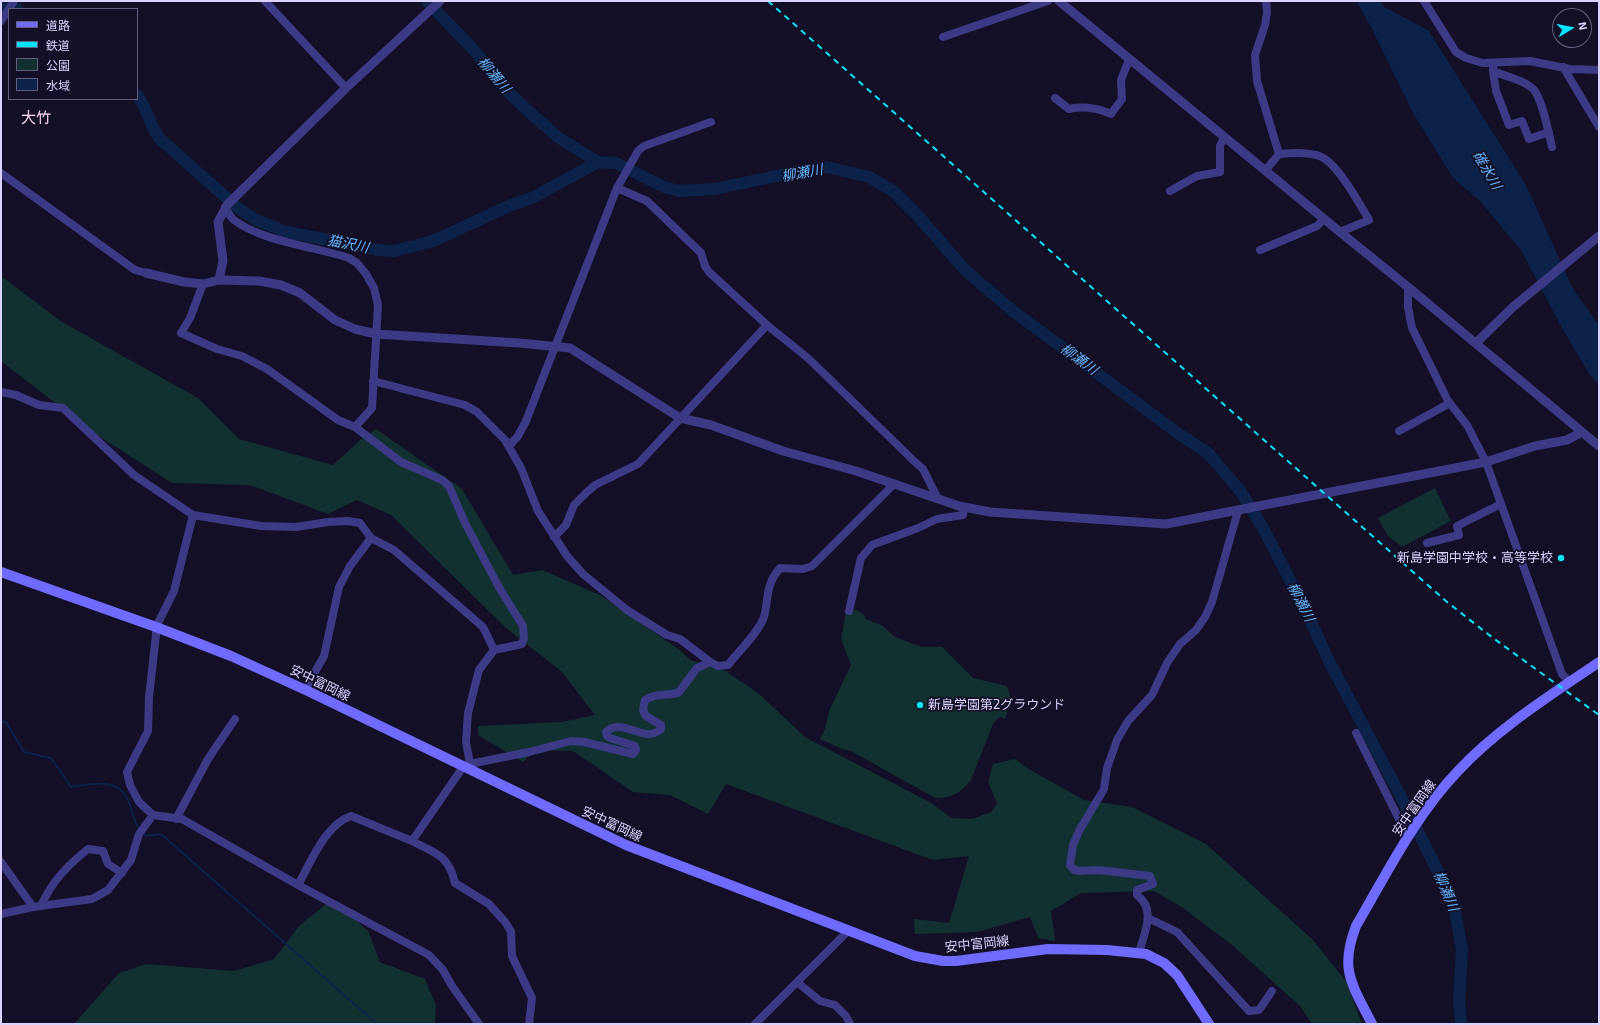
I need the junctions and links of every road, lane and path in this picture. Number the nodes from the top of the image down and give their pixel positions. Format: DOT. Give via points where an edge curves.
graph roads {
  1 [pos="265,1"];
  2 [pos="440,1"];
  3 [pos="1048,1"];
  4 [pos="1058,1"];
  5 [pos="1266,1"];
  6 [pos="1424,1"];
  7 [pos="8,10"];
  8 [pos="1,22"];
  9 [pos="943,36"];
  10 [pos="1129,60"];
  11 [pos="1563,67"];
  12 [pos="1493,68"];
  13 [pos="1599,70"];
  14 [pos="346,88"];
  15 [pos="1055,98"];
  16 [pos="711,122"];
  17 [pos="1599,127"];
  18 [pos="1549,132"];
  19 [pos="1224,137"];
  20 [pos="1552,147"];
  21 [pos="1279,154"];
  22 [pos="1265,170"];
  23 [pos="1,173"];
  24 [pos="620,185"];
  25 [pos="1170,191"];
  26 [pos="226,206"];
  27 [pos="1324,219"];
  28 [pos="1340,232"];
  29 [pos="1596,238"];
  30 [pos="1260,250"];
  31 [pos="146,273"];
  32 [pos="219,280"];
  33 [pos="203,284"];
  34 [pos="1408,287"];
  35 [pos="767,325"];
  36 [pos="376,334"];
  37 [pos="1476,343"];
  38 [pos="554,346"];
  39 [pos="373,381"];
  40 [pos="1,392"];
  41 [pos="1450,403"];
  42 [pos="680,418"];
  43 [pos="355,427"];
  44 [pos="1399,431"];
  45 [pos="1582,432"];
  46 [pos="509,446"];
  47 [pos="1599,446"];
  48 [pos="1486,462"];
  49 [pos="893,485"];
  50 [pos="938,499"];
  51 [pos="1501,504"];
  52 [pos="964,507"];
  53 [pos="1240,510"];
  54 [pos="193,515"];
  55 [pos="554,537"];
  56 [pos="371,538"];
  57 [pos="1427,543"];
  58 [pos="1,572"];
  59 [pos="849,611"];
  60 [pos="156,627"];
  61 [pos="494,650"];
  62 [pos="710,662"];
  63 [pos="1599,662"];
  64 [pos="1570,682"];
  65 [pos="305,690"];
  66 [pos="235,719"];
  67 [pos="1356,733"];
  68 [pos="466,766"];
  69 [pos="153,815"];
  70 [pos="176,818"];
  71 [pos="1408,838"];
  72 [pos="412,841"];
  73 [pos="1,862"];
  74 [pos="122,873"];
  75 [pos="298,885"];
  76 [pos="37,906"];
  77 [pos="1,914"];
  78 [pos="1148,918"];
  79 [pos="848,932"];
  80 [pos="1139,953"];
  81 [pos="797,982"];
  82 [pos="1272,991"];
  83 [pos="479,1024"];
  84 [pos="530,1024"];
  85 [pos="755,1024"];
  86 [pos="850,1024"];
  87 [pos="1209,1024"];
  88 [pos="1372,1024"];
  1 -- 14 [label="street"];
  2 -- 14 [label="street"];
  3 -- 9 [label="street"];
  4 -- 10 [label="street"];
  5 -- 21 [label="street" via="1265,26 1255,55 1257,81"];
  6 -- 12 [label="street" via="1456,52"];
  7 -- 8 [label="street"];
  10 -- 15 [label="street" via="1122,80 1122,99 1111,114 1079,107 1069,109"];
  10 -- 19 [label="street"];
  11 -- 12 [label="street" via="1530,61"];
  11 -- 13 [label="street"];
  11 -- 17 [label="street"];
  12 -- 18 [label="street" via="1533,89"];
  12 -- 18 [label="street" via="1496,91 1509,126 1522,121 1529,139"];
  14 -- 26 [label="street"];
  16 -- 24 [label="street" via="644,146 638,151"];
  18 -- 20 [label="street"];
  19 -- 22 [label="street"];
  19 -- 25 [label="street" via="1220,146 1220,172 1197,176"];
  21 -- 22 [label="street"];
  21 -- 28 [label="street" via="1311,154 1325,158 1347,183 1368,220"];
  22 -- 27 [label="street"];
  23 -- 31 [label="street" via="129,265"];
  24 -- 35 [label="street" via="647,201 701,253 704,266 709,272"];
  24 -- 38 [label="street"];
  26 -- 32 [label="street" via="218,222 223,261"];
  26 -- 36 [label="street" via="233,220 246,227 288,243 335,253 357,263 374,288 378,305"];
  27 -- 28 [label="street"];
  27 -- 30 [label="street" via="1317,226"];
  28 -- 34 [label="street"];
  29 -- 37 [label="street" via="1513,307"];
  31 -- 33 [label="street"];
  32 -- 33 [label="street"];
  32 -- 36 [label="street" via="259,281 281,285 300,293 335,320 355,329"];
  33 -- 43 [label="street" via="190,318 180,333 217,349 242,356 267,369 338,420"];
  34 -- 37 [label="street"];
  34 -- 41 [label="street" via="1412,328"];
  35 -- 42 [label="street"];
  35 -- 50 [label="street" via="808,359 923,469"];
  36 -- 38 [label="street"];
  36 -- 39 [label="street"];
  37 -- 45 [label="street"];
  38 -- 42 [label="street" via="570,348"];
  38 -- 46 [label="street" via="526,421"];
  39 -- 43 [label="street" via="372,408"];
  39 -- 46 [label="street" via="465,405 477,412"];
  40 -- 54 [label="street" via="16,395 39,405 63,408 134,475"];
  41 -- 44 [label="street"];
  41 -- 48 [label="street" via="1467,425"];
  42 -- 49 [label="street" via="711,425 783,451 856,471"];
  42 -- 55 [label="street" via="638,464 595,485 574,505 566,525"];
  43 -- 61 [label="street" via="401,462 442,480 449,486 465,523 523,626 522,644"];
  45 -- 47 [label="street"];
  45 -- 48 [label="street" via="1566,440 1535,446"];
  46 -- 55 [label="street" via="538,511"];
  48 -- 51 [label="street"];
  48 -- 53 [label="street"];
  49 -- 50 [label="street"];
  49 -- 62 [label="street" via="812,566 803,569 780,568 768,587 763,618 756,630 728,665 718,666"];
  50 -- 52 [label="street"];
  51 -- 57 [label="street" via="1457,526 1458,535"];
  51 -- 64 [label="street" via="1562,674"];
  52 -- 53 [label="street" via="990,512 1166,524"];
  52 -- 59 [label="street" via="963,515 937,519 872,545 861,558"];
  53 -- 78 [label="street" via="1205,617 1196,630 1180,644 1167,663 1152,695 1128,721 1117,740 1107,768 1104,789 1079,831 1071,851 1070,865 1074,870 1150,876 1153,884 1137,890 1149,909"];
  54 -- 56 [label="street" via="260,526 296,527 348,521 360,523"];
  54 -- 60 [label="street" via="174,591"];
  55 -- 62 [label="street" via="567,556 601,590 667,635 680,639"];
  56 -- 61 [label="street" via="394,550 482,627"];
  56 -- 65 [label="street" via="350,566 339,587 324,656"];
  58 -- 60 [label="main road, 安中富岡線"];
  60 -- 65 [label="main road, 安中富岡線" via="231,656"];
  60 -- 69 [label="street" via="148,697 148,731 128,772 130,785 139,802"];
  61 -- 68 [label="street" via="479,670 468,713"];
  62 -- 68 [label="street" via="697,668 679,692 651,696 645,700 643,710 646,716 661,725 656,734 650,735 622,727 606,732 610,738 635,746 633,754 571,741"];
  63 -- 64 [label="main road, 安中富岡線"];
  64 -- 71 [label="main road, 安中富岡線" via="1508,727 1458,771 1421,816"];
  65 -- 68 [label="main road, 安中富岡線"];
  66 -- 70 [label="street" via="208,760"];
  67 -- 71 [label="street"];
  68 -- 72 [label="street"];
  68 -- 79 [label="main road, 安中富岡線" via="626,845"];
  69 -- 70 [label="street"];
  69 -- 74 [label="street" via="139,834 131,860"];
  70 -- 75 [label="street" via="182,819"];
  71 -- 88 [label="main road, 安中富岡線" via="1356,926 1348,952 1349,978"];
  72 -- 75 [label="street" via="351,816 342,819 326,837"];
  72 -- 84 [label="street" via="446,860 455,883 489,904 506,922 511,932 512,956 532,998"];
  73 -- 76 [label="street"];
  74 -- 76 [label="street" via="108,890 92,899"];
  74 -- 76 [label="street" via="108,864 103,851 88,849 70,864"];
  75 -- 83 [label="street" via="429,955 444,970"];
  76 -- 77 [label="street"];
  78 -- 80 [label="street"];
  78 -- 82 [label="street" via="1177,932 1250,1011 1259,1010"];
  79 -- 80 [label="main road, 安中富岡線" via="915,956 943,961 1048,949"];
  79 -- 81 [label="street"];
  80 -- 87 [label="main road, 安中富岡線" via="1153,957 1177,975"];
  81 -- 85 [label="street"];
  81 -- 86 [label="street" via="820,1001 835,1005"];
}
